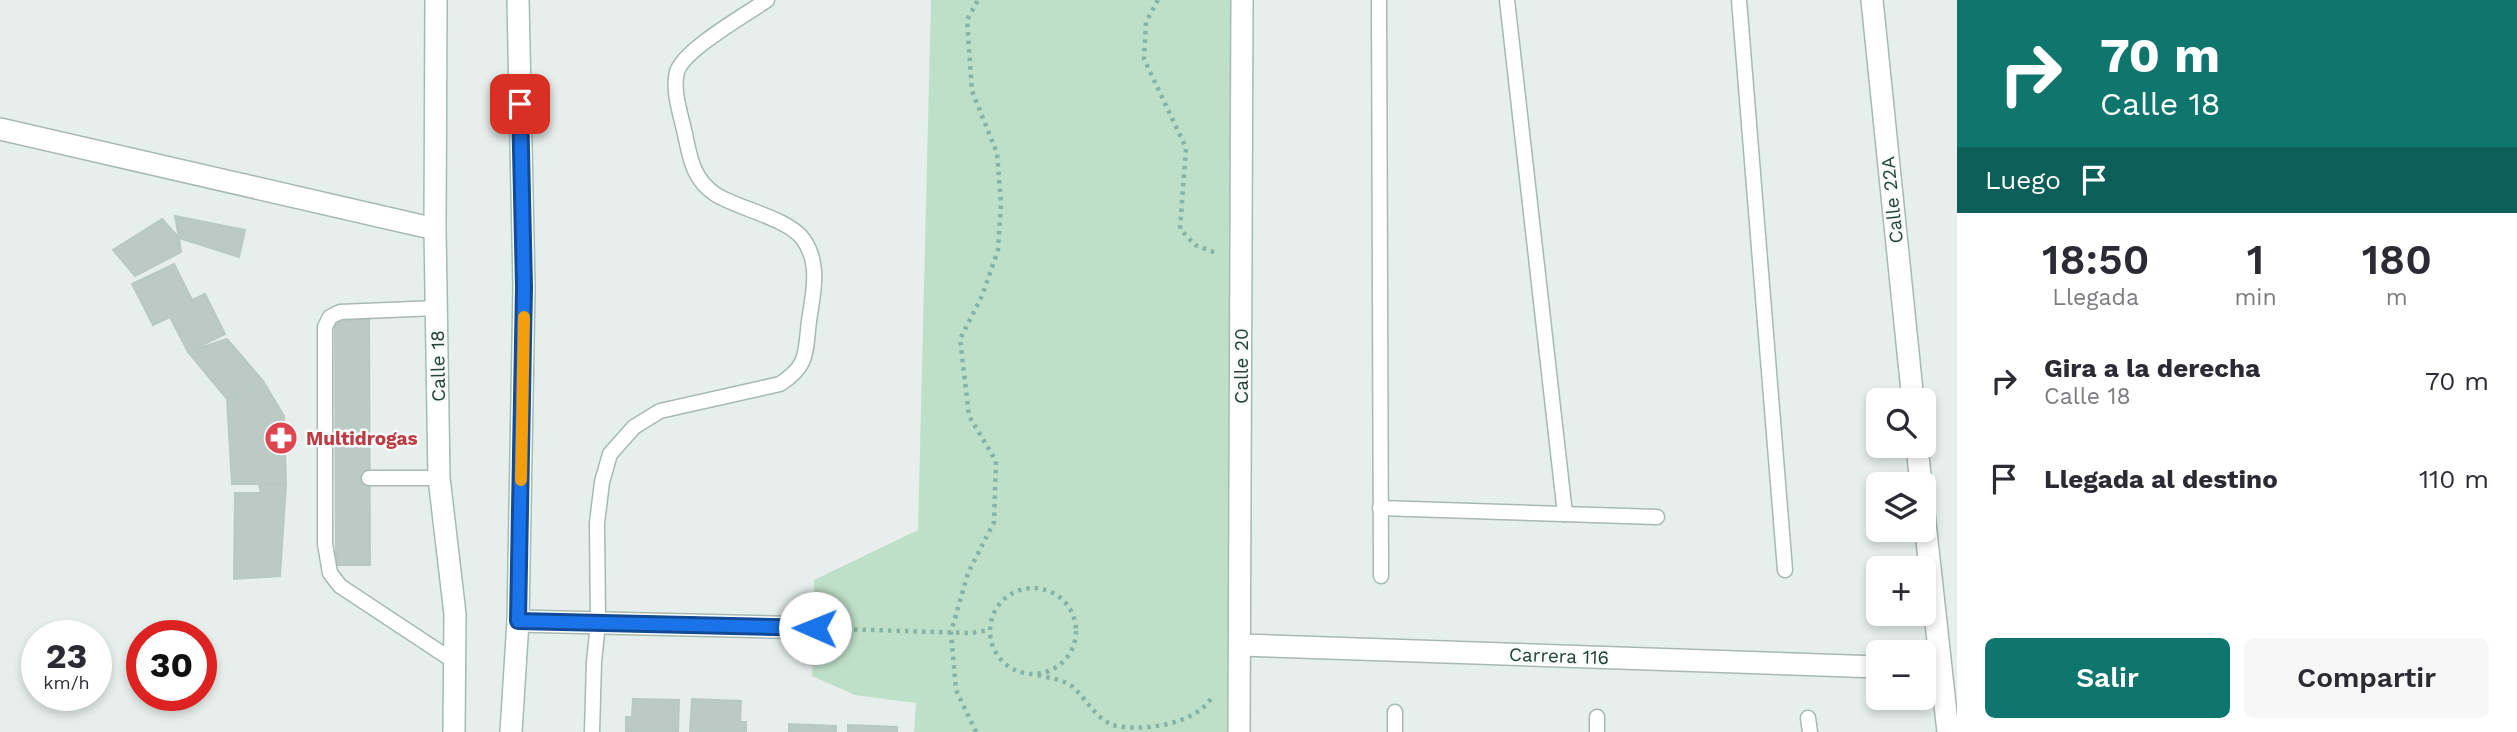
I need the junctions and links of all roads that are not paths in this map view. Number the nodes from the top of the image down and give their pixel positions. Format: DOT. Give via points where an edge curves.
graph roads {
  1 [pos="436,0"];
  2 [pos="518,0"];
  3 [pos="767,0"];
  4 [pos="1242,0"];
  5 [pos="1379,0"];
  6 [pos="1507,0"];
  7 [pos="1739,0"];
  8 [pos="1872,0"];
  9 [pos="0,130"];
  10 [pos="435,229"];
  11 [pos="437,307"];
  12 [pos="1912,388"];
  13 [pos="369,478"];
  14 [pos="439,478"];
  15 [pos="1380,508"];
  16 [pos="1565,514"];
  17 [pos="1657,516"];
  18 [pos="1925,542"];
  19 [pos="1785,570"];
  20 [pos="1381,576"];
  21 [pos="518,621"];
  22 [pos="598,623"];
  23 [pos="815,628"];
  24 [pos="1930,640"];
  25 [pos="1241,645"];
  26 [pos="455,662"];
  27 [pos="1866,667"];
  28 [pos="1936,685"];
  29 [pos="1395,712"];
  30 [pos="454,732"];
  31 [pos="511,732"];
  32 [pos="592,732"];
  33 [pos="1239,732"];
  34 [pos="1395,732"];
  35 [pos="1948,732"];
  1 -- 10 [label="street, Calle 18"];
  2 -- 21 [label="street" via="524,287"];
  3 -- 22 [label="lane" via="685,56 677,71 676,88 692,166 702,183 716,195 797,231 814,259 804,362 780,384 660,411 634,427 610,454 597,523"];
  4 -- 25 [label="street, Calle 20"];
  5 -- 15 [label="lane"];
  6 -- 16 [label="lane"];
  7 -- 19 [label="lane"];
  8 -- 12 [label="street, Calle 22A"];
  9 -- 10 [label="street"];
  10 -- 11 [label="street, Calle 18"];
  11 -- 14 [label="street, Calle 18"];
  11 -- 26 [label="lane" via="340,312 330,317 325,327 331,478 325,544 330,573 340,586"];
  13 -- 14 [label="lane"];
  14 -- 26 [label="street, Calle 18" via="455,614"];
  15 -- 16 [label="lane"];
  15 -- 20 [label="lane"];
  16 -- 17 [label="lane"];
  18 -- 24 [label="street"];
  21 -- 22 [label="street"];
  21 -- 31 [label="street"];
  22 -- 23 [label="street"];
  22 -- 32 [label="lane"];
  25 -- 27 [label="street, Carrera 116"];
  25 -- 33 [label="street, Calle 20"];
  26 -- 30 [label="street, Calle 18"];
  28 -- 35 [label="street"];
  29 -- 34 [label="lane"];
}
